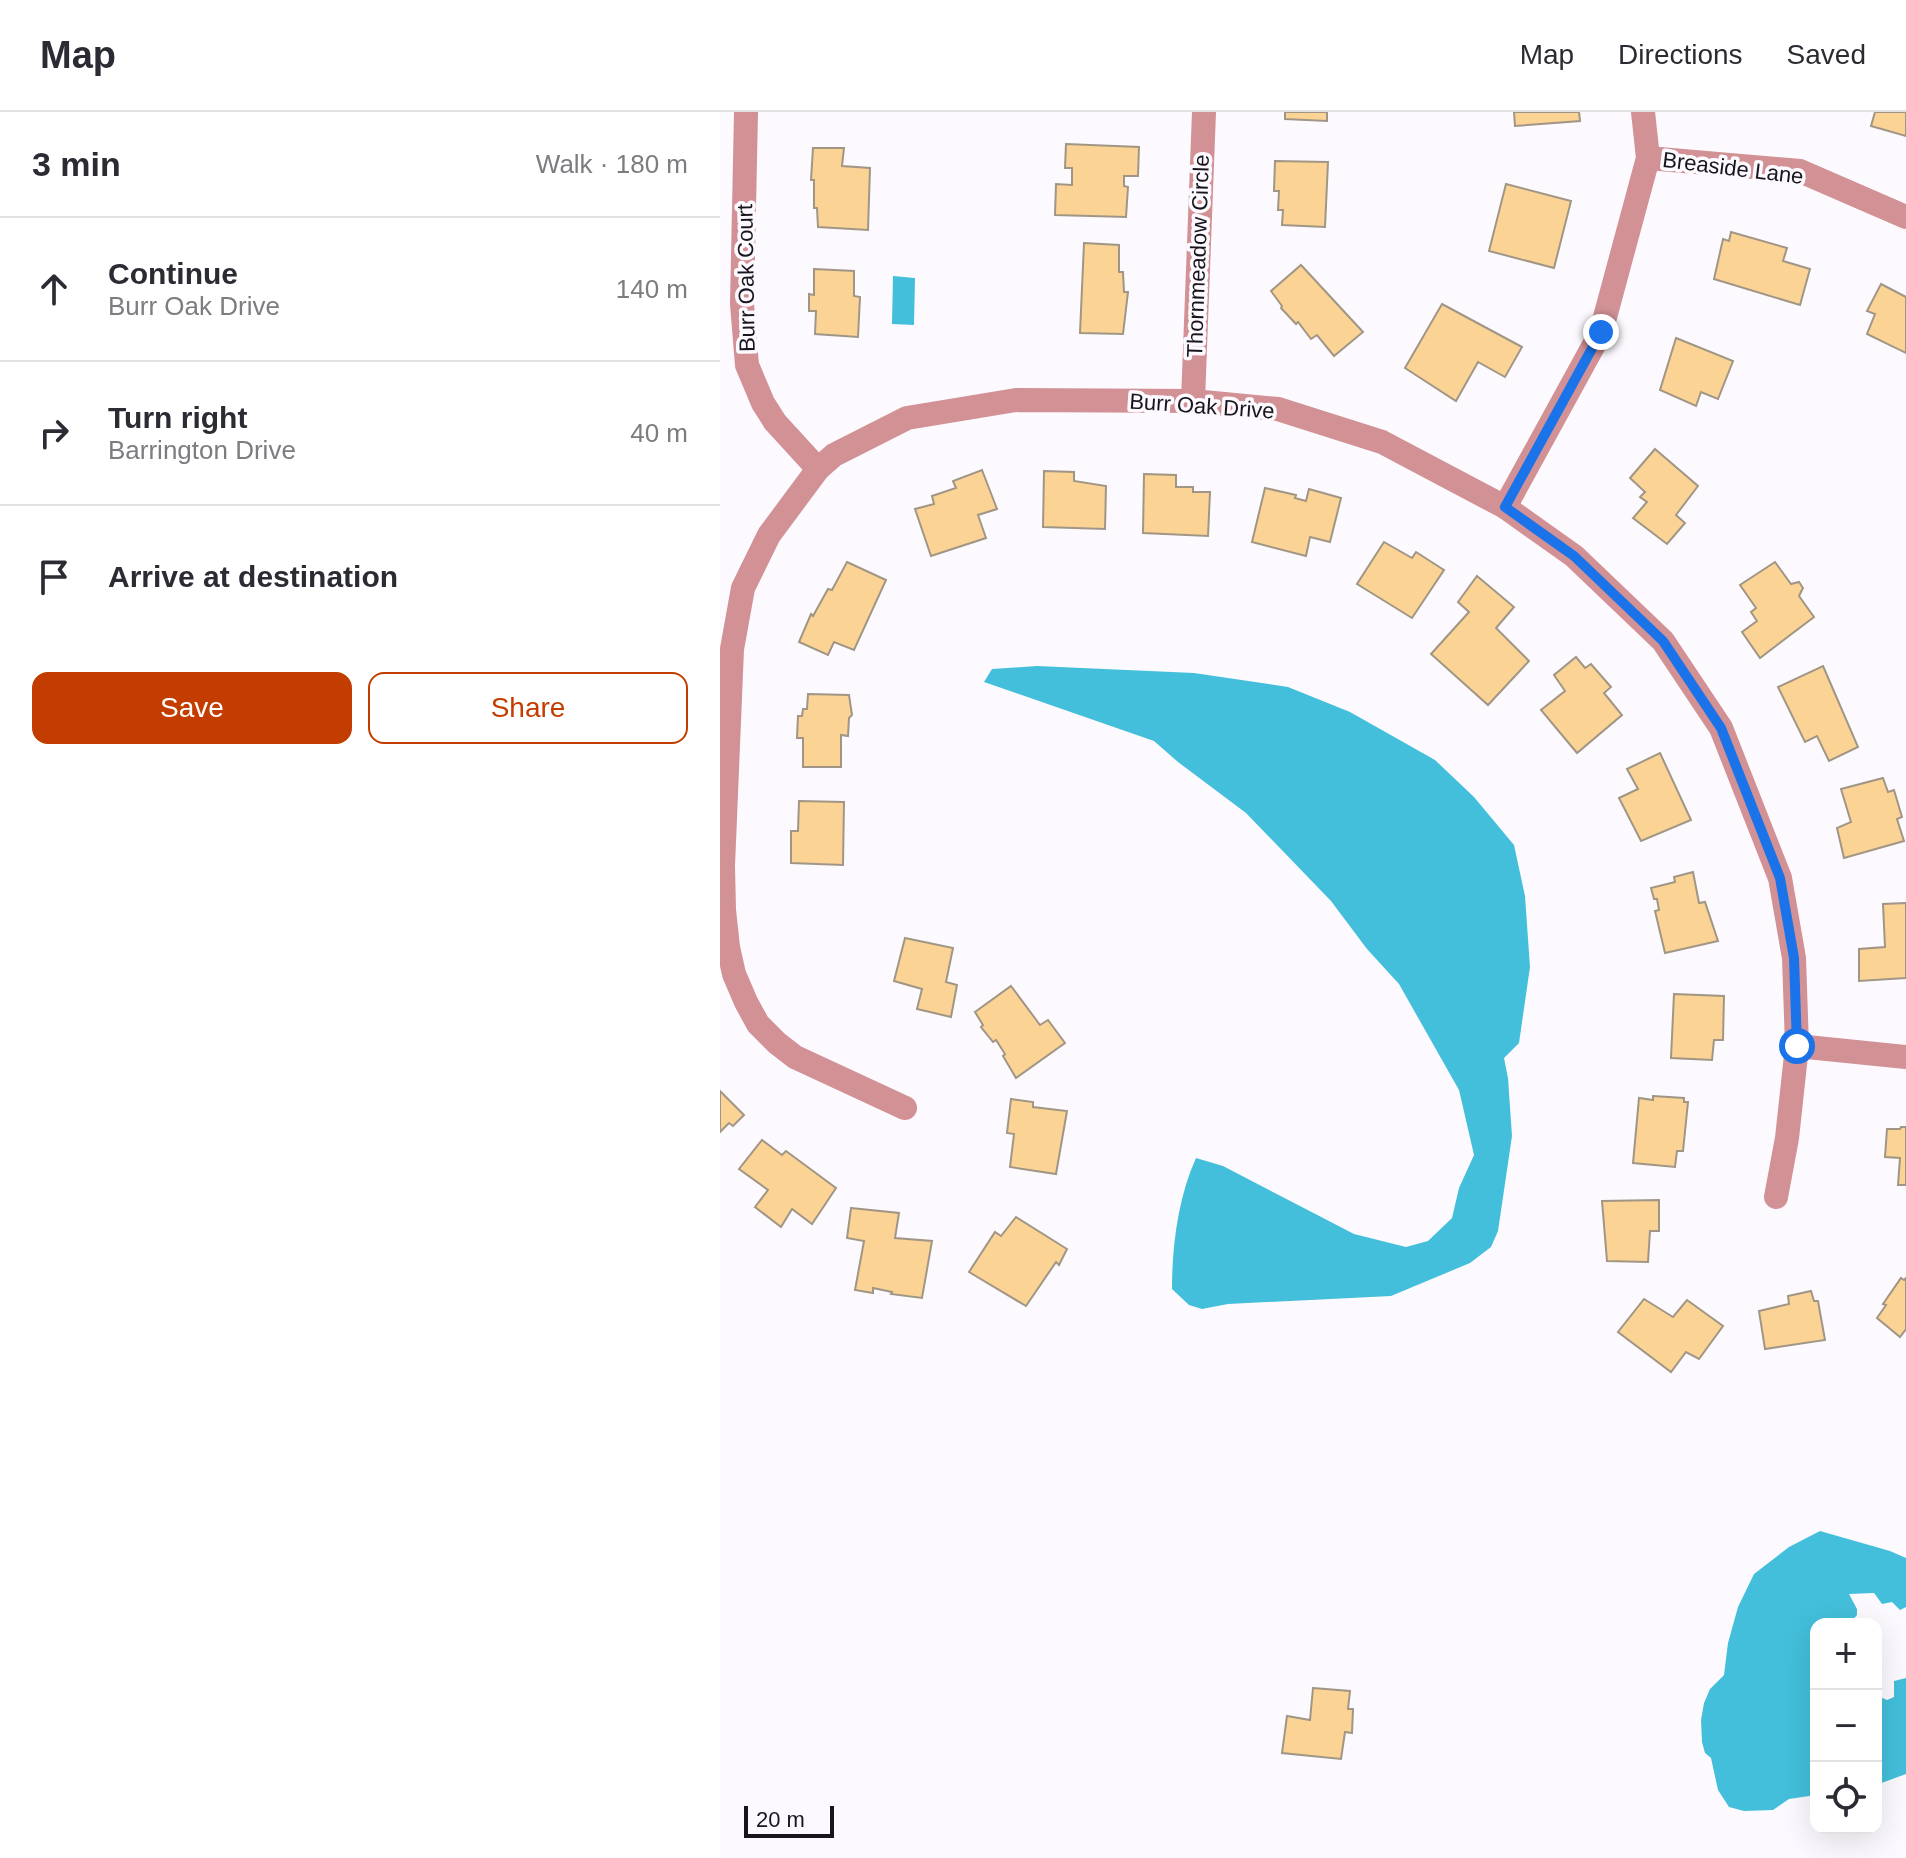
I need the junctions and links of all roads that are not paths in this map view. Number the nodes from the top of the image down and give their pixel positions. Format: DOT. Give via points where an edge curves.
graph roads {
  1 [pos="746,112"];
  2 [pos="1204,112"];
  3 [pos="1643,112"];
  4 [pos="1648,158"];
  5 [pos="1906,217"];
  6 [pos="1193,401"];
  7 [pos="818,469"];
  8 [pos="1505,507"];
  9 [pos="1797,1046"];
  10 [pos="1906,1057"];
  11 [pos="905,1108"];
  12 [pos="1776,1197"];
  1 -- 7 [label="street, Burr Oak Court" via="742,304 747,365 775,422"];
  2 -- 6 [label="street, Thornmeadow Circle"];
  3 -- 4 [label="street"];
  4 -- 5 [label="street, Breaside Lane" via="1800,171"];
  4 -- 8 [label="street" via="1601,332"];
  6 -- 7 [label="street, Burr Oak Drive" via="1016,400 907,418 834,455"];
  6 -- 8 [label="street, Burr Oak Drive" via="1278,409 1382,442"];
  7 -- 11 [label="street, Burr Oak Drive" via="769,535 743,588 737,617 725,789 728,947 746,1002 777,1043 795,1057"];
  8 -- 9 [label="street, Burr Oak Drive" via="1574,556 1663,641 1721,728 1780,878 1794,958"];
  9 -- 10 [label="street"];
  9 -- 12 [label="street, Burr Oak Drive"];
}
